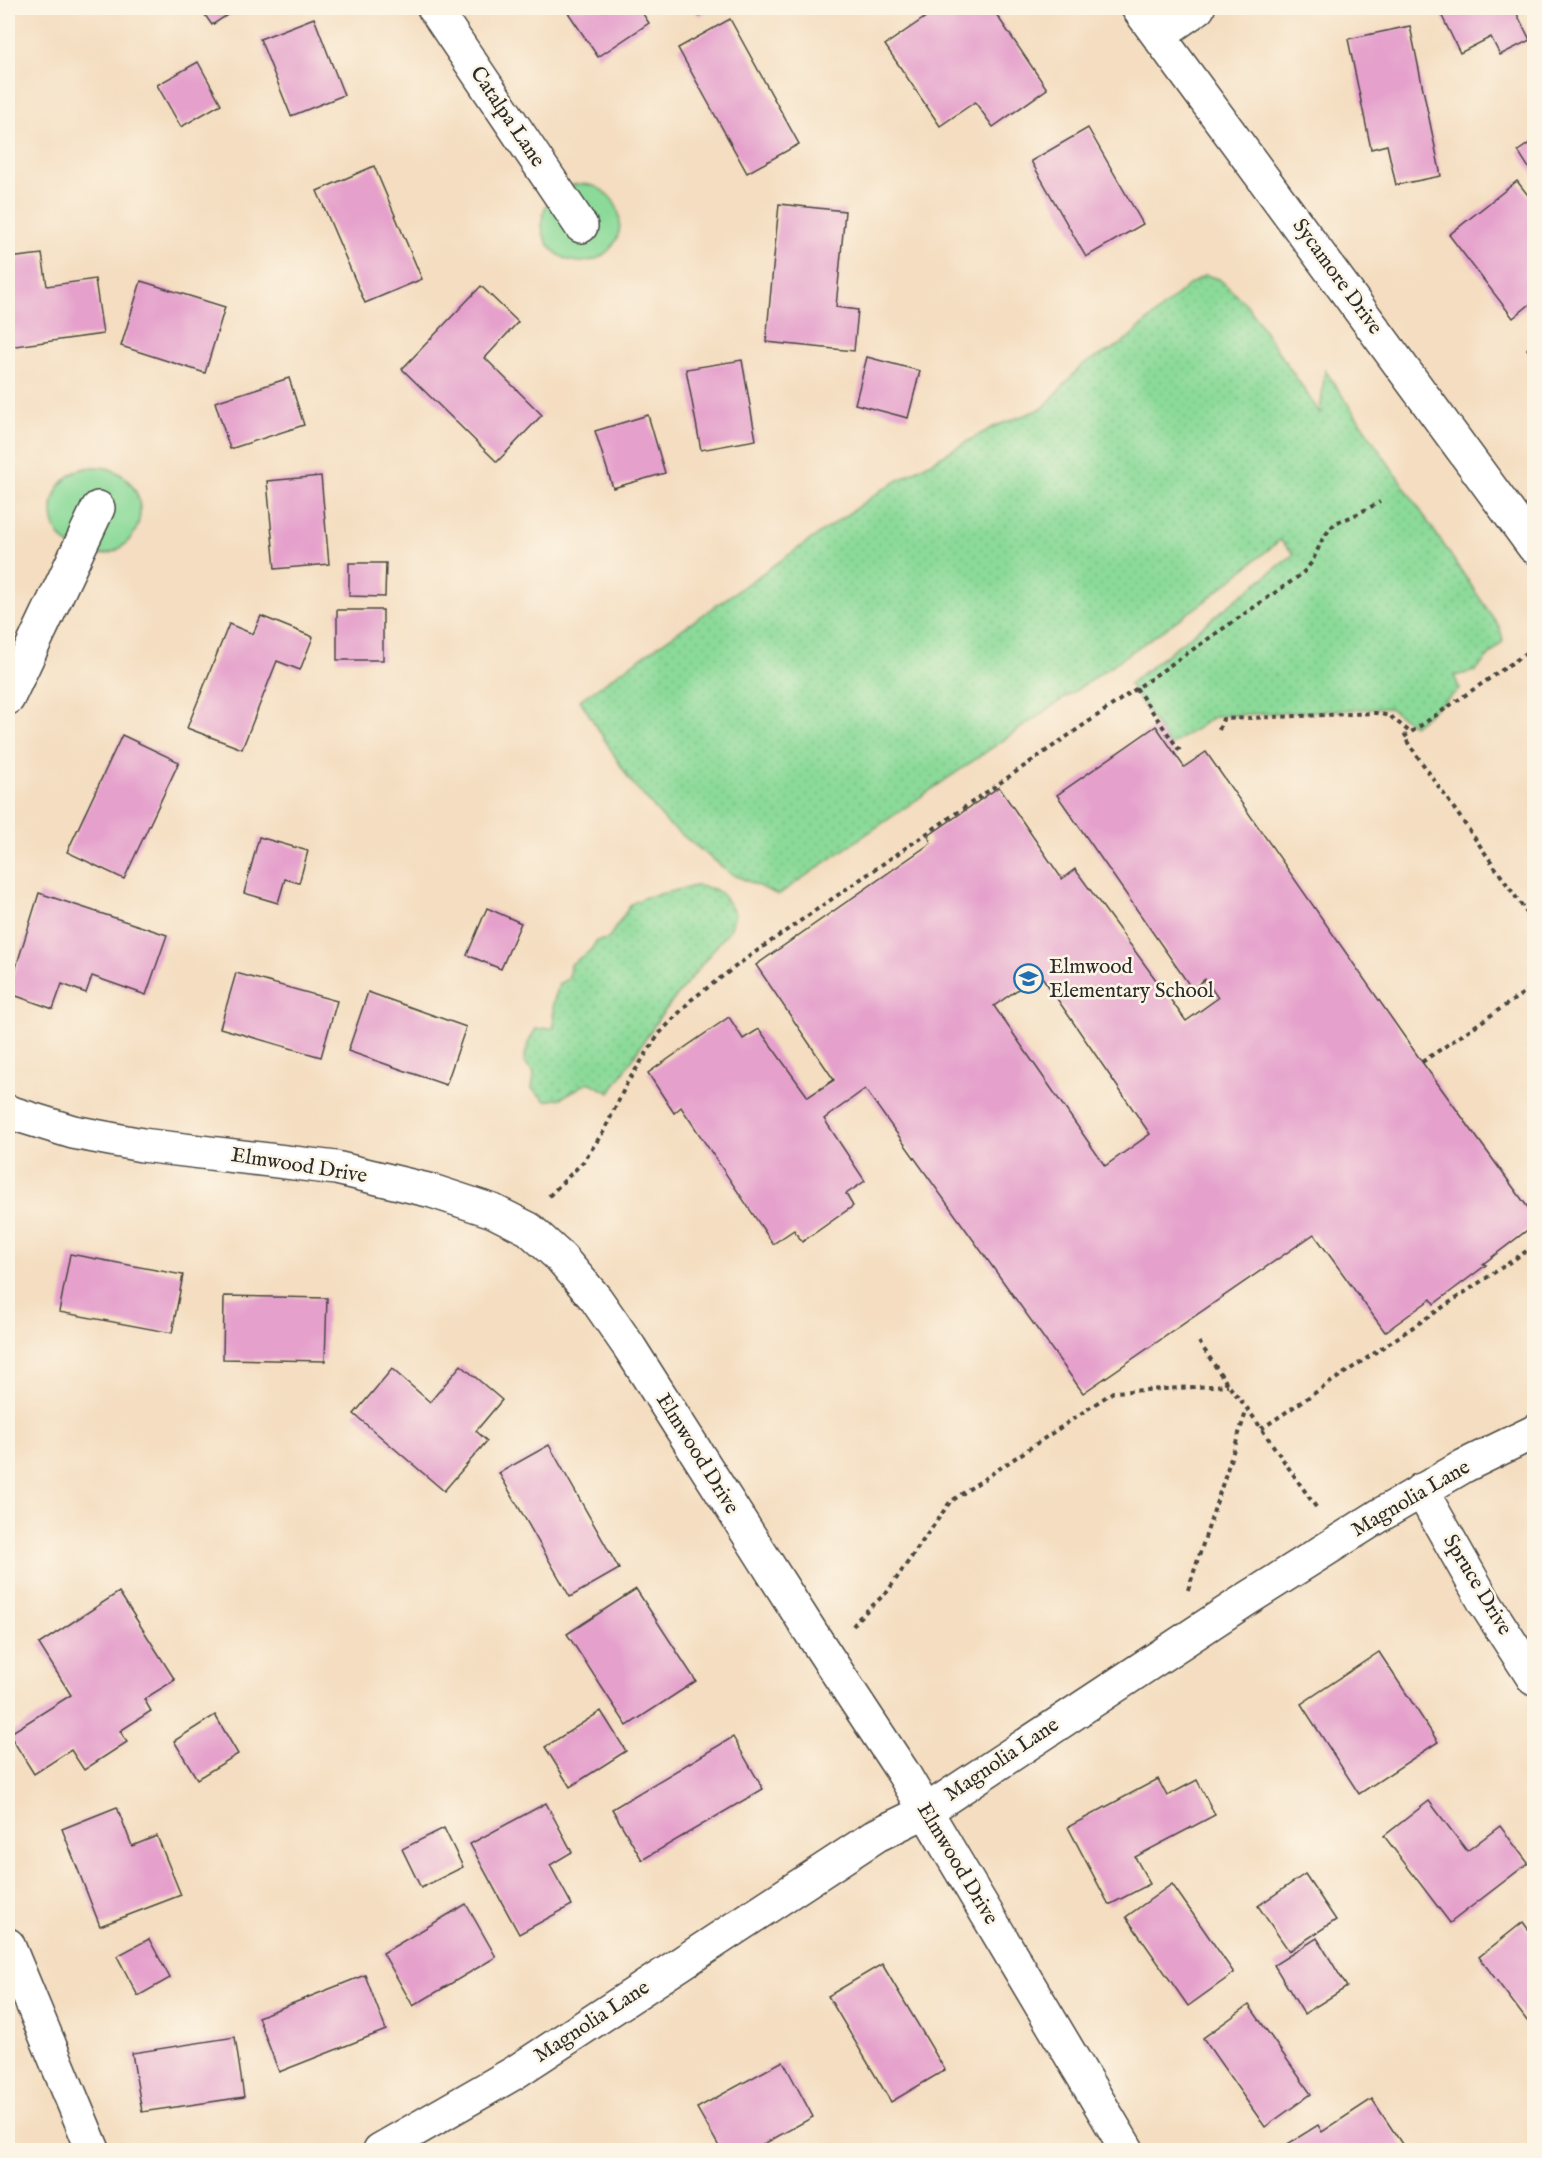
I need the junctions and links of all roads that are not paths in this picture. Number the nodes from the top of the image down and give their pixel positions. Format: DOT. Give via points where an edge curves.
graph roads {
  1 [pos="434,8"];
  2 [pos="1138,8"];
  3 [pos="1198,8"];
  4 [pos="1159,35"];
  5 [pos="581,225"];
  6 [pos="98,508"];
  7 [pos="1534,547"];
  8 [pos="8,698"];
  9 [pos="8,1112"];
  10 [pos="1534,1432"];
  11 [pos="1421,1490"];
  12 [pos="1534,1679"];
  13 [pos="926,1811"];
  14 [pos="8,1945"];
  15 [pos="412,2143"];
  16 [pos="93,2151"];
  17 [pos="380,2151"];
  18 [pos="1127,2151"];
  1 -- 5 [label="street, Catalpa Lane"];
  2 -- 4 [label="street, Sycamore Drive"];
  3 -- 4 [label="street"];
  4 -- 7 [label="street, Sycamore Drive"];
  6 -- 8 [label="street"];
  9 -- 13 [label="street, Elmwood Drive" via="73,1132 142,1145 336,1168 432,1191 493,1211 530,1229 596,1299 630,1348"];
  10 -- 11 [label="street, Magnolia Lane"];
  11 -- 12 [label="street, Spruce Drive" via="1485,1603"];
  11 -- 13 [label="street, Magnolia Lane" via="1244,1601"];
  13 -- 15 [label="street, Magnolia Lane" via="877,1835"];
  13 -- 18 [label="street, Elmwood Drive"];
  14 -- 16 [label="street"];
  15 -- 17 [label="street, Magnolia Lane"];
}
